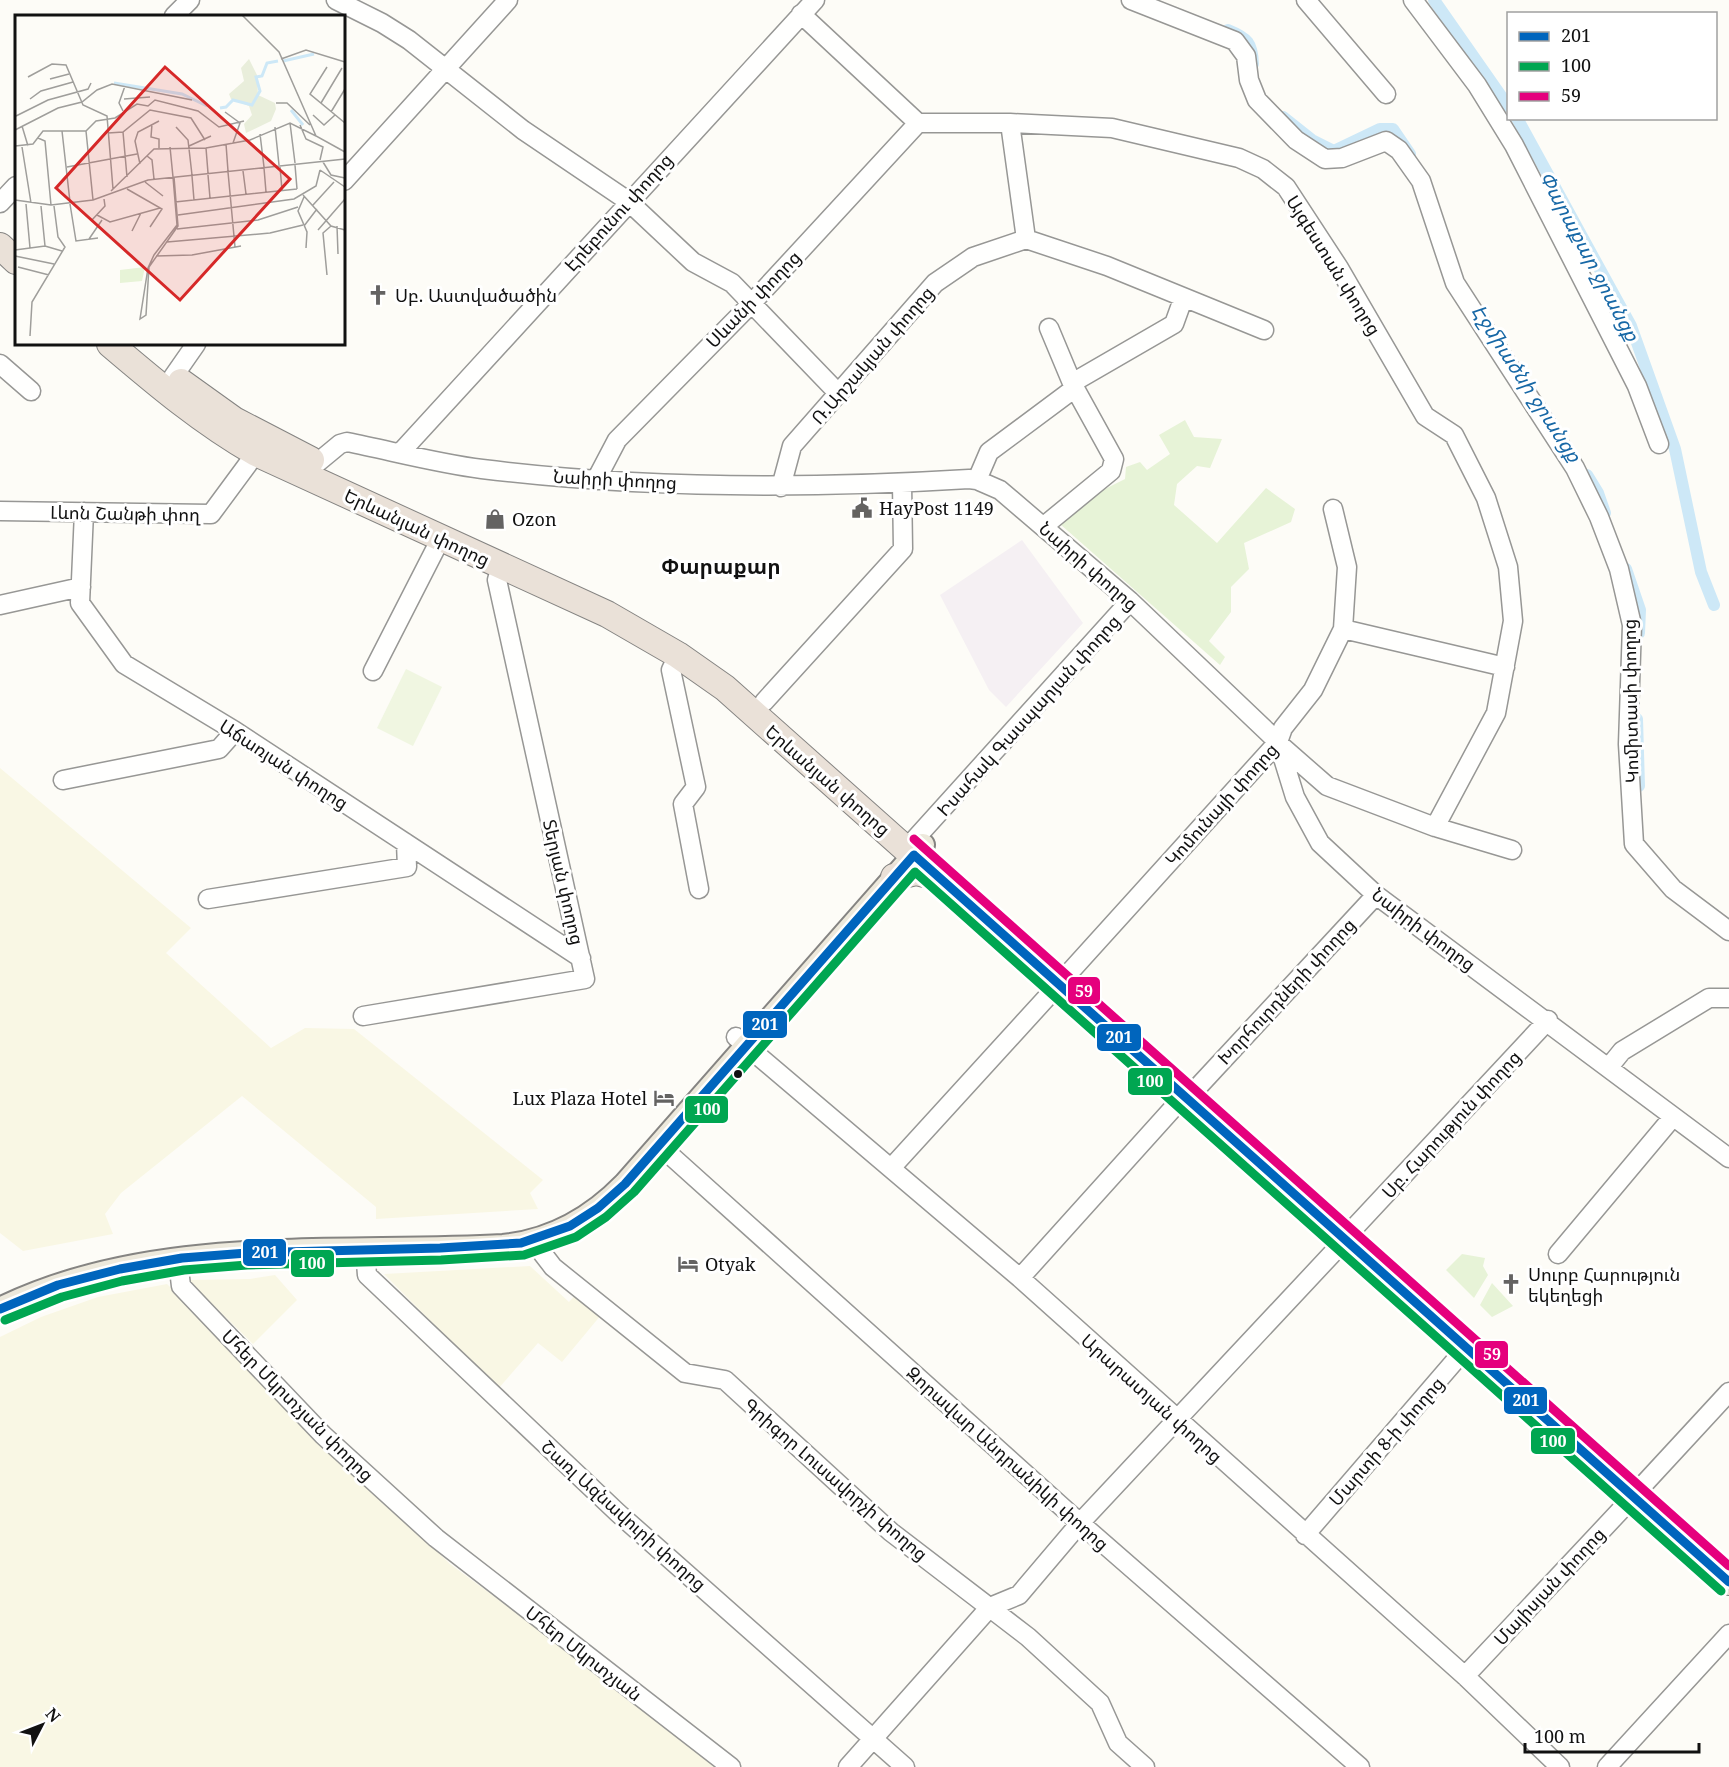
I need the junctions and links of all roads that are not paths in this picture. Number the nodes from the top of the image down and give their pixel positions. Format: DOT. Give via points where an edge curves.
graph roads {
  1 [pos="190,0"];
  2 [pos="336,0"];
  3 [pos="508,0"];
  4 [pos="815,0"];
  5 [pos="1131,0"];
  6 [pos="1306,0"];
  7 [pos="1413,0"];
  8 [pos="801,14"];
  9 [pos="175,15"];
  10 [pos="446,69"];
  11 [pos="1386,94"];
  12 [pos="918,123"];
  13 [pos="1010,123"];
  14 [pos="345,180"];
  15 [pos="15,187"];
  16 [pos="628,201"];
  17 [pos="0,203"];
  18 [pos="0,227"];
  19 [pos="1026,239"];
  20 [pos="15,240"];
  21 [pos="0,246"];
  22 [pos="15,260"];
  23 [pos="1183,298"];
  24 [pos="751,304"];
  25 [pos="1049,328"];
  26 [pos="1264,330"];
  27 [pos="111,345"];
  28 [pos="136,345"];
  29 [pos="195,345"];
  30 [pos="0,364"];
  31 [pos="173,377"];
  32 [pos="1074,386"];
  33 [pos="31,391"];
  34 [pos="838,393"];
  35 [pos="1659,444"];
  36 [pos="256,453"];
  37 [pos="400,453"];
  38 [pos="317,463"];
  39 [pos="596,480"];
  40 [pos="977,480"];
  41 [pos="902,483"];
  42 [pos="782,488"];
  43 [pos="1333,509"];
  44 [pos="0,511"];
  45 [pos="84,512"];
  46 [pos="1044,526"];
  47 [pos="441,538"];
  48 [pos="501,566"];
  49 [pos="81,587"];
  50 [pos="1130,601"];
  51 [pos="0,605"];
  52 [pos="1343,629"];
  53 [pos="678,655"];
  54 [pos="1505,667"];
  55 [pos="373,671"];
  56 [pos="764,702"];
  57 [pos="235,731"];
  58 [pos="1278,742"];
  59 [pos="63,780"];
  60 [pos="1435,827"];
  61 [pos="406,843"];
  62 [pos="917,843"];
  63 [pos="1512,850"];
  64 [pos="894,877"];
  65 [pos="940,878"];
  66 [pos="699,889"];
  67 [pos="1376,895"];
  68 [pos="208,899"];
  69 [pos="1729,931"];
  70 [pos="580,958"];
  71 [pos="1064,979"];
  72 [pos="1729,998"];
  73 [pos="363,1016"];
  74 [pos="1548,1020"];
  75 [pos="741,1041"];
  76 [pos="1610,1067"];
  77 [pos="1190,1092"];
  78 [pos="1672,1118"];
  79 [pos="659,1145"];
  80 [pos="1729,1158"];
  81 [pos="892,1167"];
  82 [pos="1350,1234"];
  83 [pos="539,1239"];
  84 [pos="365,1250"];
  85 [pos="1558,1254"];
  86 [pos="178,1260"];
  87 [pos="1020,1278"];
  88 [pos="0,1294"];
  89 [pos="0,1309"];
  90 [pos="1466,1348"];
  91 [pos="1729,1392"];
  92 [pos="1177,1420"];
  93 [pos="1639,1490"];
  94 [pos="1080,1523"];
  95 [pos="1305,1535"];
  96 [pos="436,1538"];
  97 [pos="1729,1559"];
  98 [pos="1729,1582"];
  99 [pos="990,1607"];
  100 [pos="1729,1634"];
  101 [pos="1465,1676"];
  102 [pos="872,1738"];
  103 [pos="731,1767"];
  104 [pos="848,1767"];
  105 [pos="905,1767"];
  106 [pos="1145,1767"];
  107 [pos="1360,1767"];
  108 [pos="1560,1767"];
  109 [pos="1607,1767"];
  1 -- 9 [label="street"];
  2 -- 10 [label="street" via="382,23"];
  3 -- 10 [label="street"];
  4 -- 8 [label="street, Էրեբունու փողոց"];
  5 -- 69 [label="street, Կոմիտասի փողոց" via="1235,41 1246,56 1257,100 1296,140 1325,159 1342,158 1386,141 1399,150 1421,181 1455,283 1575,468 1619,569 1632,625 1628,744 1634,844 1673,889"];
  6 -- 11 [label="street"];
  7 -- 35 [label="street" via="1477,85 1514,145 1637,386"];
  8 -- 12 [label="street"];
  8 -- 16 [label="street, Էրեբունու փողոց"];
  10 -- 14 [label="street"];
  10 -- 16 [label="street" via="524,130"];
  12 -- 13 [label="street, Այգեստան փողոց"];
  12 -- 24 [label="street, Սևանի փողոց"];
  13 -- 19 [label="street"];
  13 -- 54 [label="street, Այգեստան փողոց" via="1112,128 1239,158 1286,187 1339,268 1425,416 1454,435 1486,498 1508,567 1513,621"];
  15 -- 17 [label="street"];
  16 -- 24 [label="street" via="693,262 732,283"];
  16 -- 37 [label="street, Էրեբունու փողոց"];
  18 -- 20 [label="highway"];
  19 -- 23 [label="street" via="1107,266"];
  19 -- 34 [label="street, Ռ.Արշակյան փողոց" via="973,256 935,283"];
  21 -- 22 [label="highway"];
  23 -- 26 [label="street"];
  23 -- 32 [label="street" via="1174,324"];
  24 -- 34 [label="street"];
  24 -- 39 [label="street, Սևանի փողոց" via="617,440"];
  25 -- 32 [label="street"];
  27 -- 36 [label="highway, Երևանյան փողոց" via="219,432"];
  28 -- 31 [label="highway, Երևանյան փողոց"];
  29 -- 31 [label="street"];
  30 -- 33 [label="street"];
  31 -- 38 [label="highway, Երևանյան փողոց" via="234,420"];
  32 -- 40 [label="street" via="989,452"];
  32 -- 46 [label="street" via="1113,459 1111,471"];
  34 -- 42 [label="street, Ռ.Արշակյան փողոց" via="792,446"];
  36 -- 45 [label="street, Լևոն Շանթի փող" via="211,514"];
  36 -- 47 [label="highway, Երևանյան փողոց"];
  37 -- 38 [label="street, Նաիրի փողոց" via="344,442"];
  37 -- 39 [label="street, Նաիրի փողոց" via="480,469"];
  38 -- 56 [label="highway, Երևանյան փողոց" via="635,611 716,662"];
  39 -- 42 [label="street, Նաիրի փողոց"];
  40 -- 41 [label="street, Նաիրի փողոց"];
  40 -- 46 [label="street, Նաիրի փողոց" via="1000,490"];
  41 -- 42 [label="street, Նաիրի փողոց"];
  41 -- 56 [label="street" via="903,549"];
  43 -- 52 [label="street, Կոմունայի փողոց" via="1347,567"];
  44 -- 45 [label="street, Լևոն Շանթի փող"];
  45 -- 49 [label="street, Աճառյան փողոց"];
  46 -- 50 [label="street, Նաիրի փողոց"];
  47 -- 48 [label="highway, Երևանյան փողոց"];
  47 -- 55 [label="street"];
  48 -- 53 [label="highway, Երևանյան փողոց" via="607,614"];
  48 -- 70 [label="street, Տերյան փողոց" via="497,580"];
  49 -- 51 [label="street"];
  49 -- 57 [label="street, Աճառյան փողոց" via="80,603 124,664"];
  50 -- 58 [label="street, Նաիրի փողոց"];
  50 -- 62 [label="street, Իսահակ Գասպարյան փողոց"];
  52 -- 54 [label="street"];
  52 -- 58 [label="street, Կոմունայի փողոց" via="1314,690 1283,728"];
  53 -- 62 [label="highway, Երևանյան փողոց" via="725,688"];
  53 -- 66 [label="street" via="671,670 696,787 682,804"];
  54 -- 60 [label="street, Այգեստան փողոց" via="1496,713"];
  56 -- 62 [label="highway, Երևանյան փողոց"];
  57 -- 59 [label="street" via="219,749"];
  57 -- 61 [label="street, Աճառյան փողոց"];
  58 -- 60 [label="street" via="1327,786"];
  58 -- 67 [label="street, Նաիրի փողոց" via="1296,797 1320,843"];
  58 -- 71 [label="street, Կոմունայի փողոց"];
  60 -- 63 [label="street"];
  61 -- 68 [label="street" via="406,867"];
  61 -- 70 [label="street, Աճառյան փողոց"];
  62 -- 64 [label="main road, Իսահակ Գասպարյան փողոց"];
  62 -- 65 [label="highway, Երևանյան փողոց"];
  62 -- 71 [label="highway, Երևանյան փողոց"];
  62 -- 75 [label="main road, Իսահակ Գասպարյան փողոց" via="880,874"];
  64 -- 65 [label="highway" via="916,872"];
  64 -- 75 [label="main road, Իսահակ Գասպարյան փողոց"];
  65 -- 71 [label="highway, Երևանյան փողոց"];
  67 -- 74 [label="street, Նաիրի փողոց"];
  67 -- 77 [label="street, Խորհուրդների փողոց"];
  70 -- 73 [label="street, Տերյան փողոց" via="585,978"];
  71 -- 77 [label="highway, Երևանյան փողոց"];
  71 -- 81 [label="street, Կոմունայի փողոց"];
  72 -- 76 [label="street" via="1709,998 1622,1051"];
  74 -- 76 [label="street, Նաիրի փողոց"];
  74 -- 82 [label="street, Սբ. Հարություն փողոց"];
  75 -- 79 [label="main road, Իսահակ Գասպարյան փողոց"];
  75 -- 81 [label="street, Արարատյան փողոց"];
  75 -- 88 [label="main road, Իսահակ Գասպարյան փողոց" via="603,1189 576,1209 545,1223 502,1232 165,1248 75,1266"];
  76 -- 78 [label="street, Նաիրի փողոց"];
  77 -- 82 [label="highway, Երևանյան փողոց"];
  77 -- 87 [label="street, Խորհուրդների փողոց"];
  78 -- 80 [label="street, Նաիրի փողոց"];
  78 -- 85 [label="street"];
  79 -- 83 [label="main road, Իսահակ Գասպարյան փողոց" via="599,1209 569,1228"];
  79 -- 94 [label="street, Զորավար Անդրանիկի փողոց"];
  81 -- 87 [label="street, Արարատյան փողոց"];
  82 -- 90 [label="highway, Երևանյան փողոց"];
  82 -- 92 [label="street, Սբ. Հարություն փողոց"];
  82 -- 93 [label="highway, Երևանյան փողոց"];
  83 -- 84 [label="main road, Իսահակ Գասպարյան փողոց" via="503,1246"];
  83 -- 99 [label="street, Գրիգոր Լուսավորչի փողոց" via="543,1254 553,1267 685,1373 725,1380 891,1532"];
  84 -- 86 [label="main road, Իսահակ Գասպարյան փողոց"];
  84 -- 102 [label="street, Շառլ Ազնավուրի փողոց" via="367,1275 618,1513"];
  86 -- 89 [label="main road, Իսահակ Գասպարյան փողոց" via="135,1265 69,1281"];
  86 -- 96 [label="street, Մհեր Մկրտչյան փողոց" via="181,1286 323,1435"];
  87 -- 92 [label="street, Արարատյան փողոց"];
  90 -- 93 [label="highway, Երևանյան փողոց"];
  90 -- 95 [label="street, Մարտի 8-ի փողոց"];
  91 -- 93 [label="street, Մայիսյան փողոց"];
  92 -- 94 [label="street, Սբ. Հարություն փողոց"];
  92 -- 95 [label="street, Արարատյան փողոց"];
  93 -- 97 [label="highway, Երևանյան փողոց"];
  93 -- 98 [label="highway, Երևանյան փողոց"];
  93 -- 101 [label="street, Մայիսյան փողոց"];
  94 -- 99 [label="street, Սբ. Հարություն փողոց" via="1019,1595"];
  94 -- 107 [label="street, Զորավար Անդրանիկի փողոց"];
  95 -- 101 [label="street, Արարատյան փողոց"];
  96 -- 103 [label="street, Մհեր Մկրտչյան"];
  99 -- 102 [label="street, Սբ. Հարություն փողոց"];
  99 -- 106 [label="street, Գրիգոր Լուսավորչի փողոց" via="1100,1703 1118,1743"];
  100 -- 109 [label="street"];
  101 -- 108 [label="street, Արարատյան փողոց"];
  102 -- 104 [label="street, Սբ. Հարություն փողոց"];
  102 -- 105 [label="street, Շառլ Ազնավուրի փողոց"];
}
